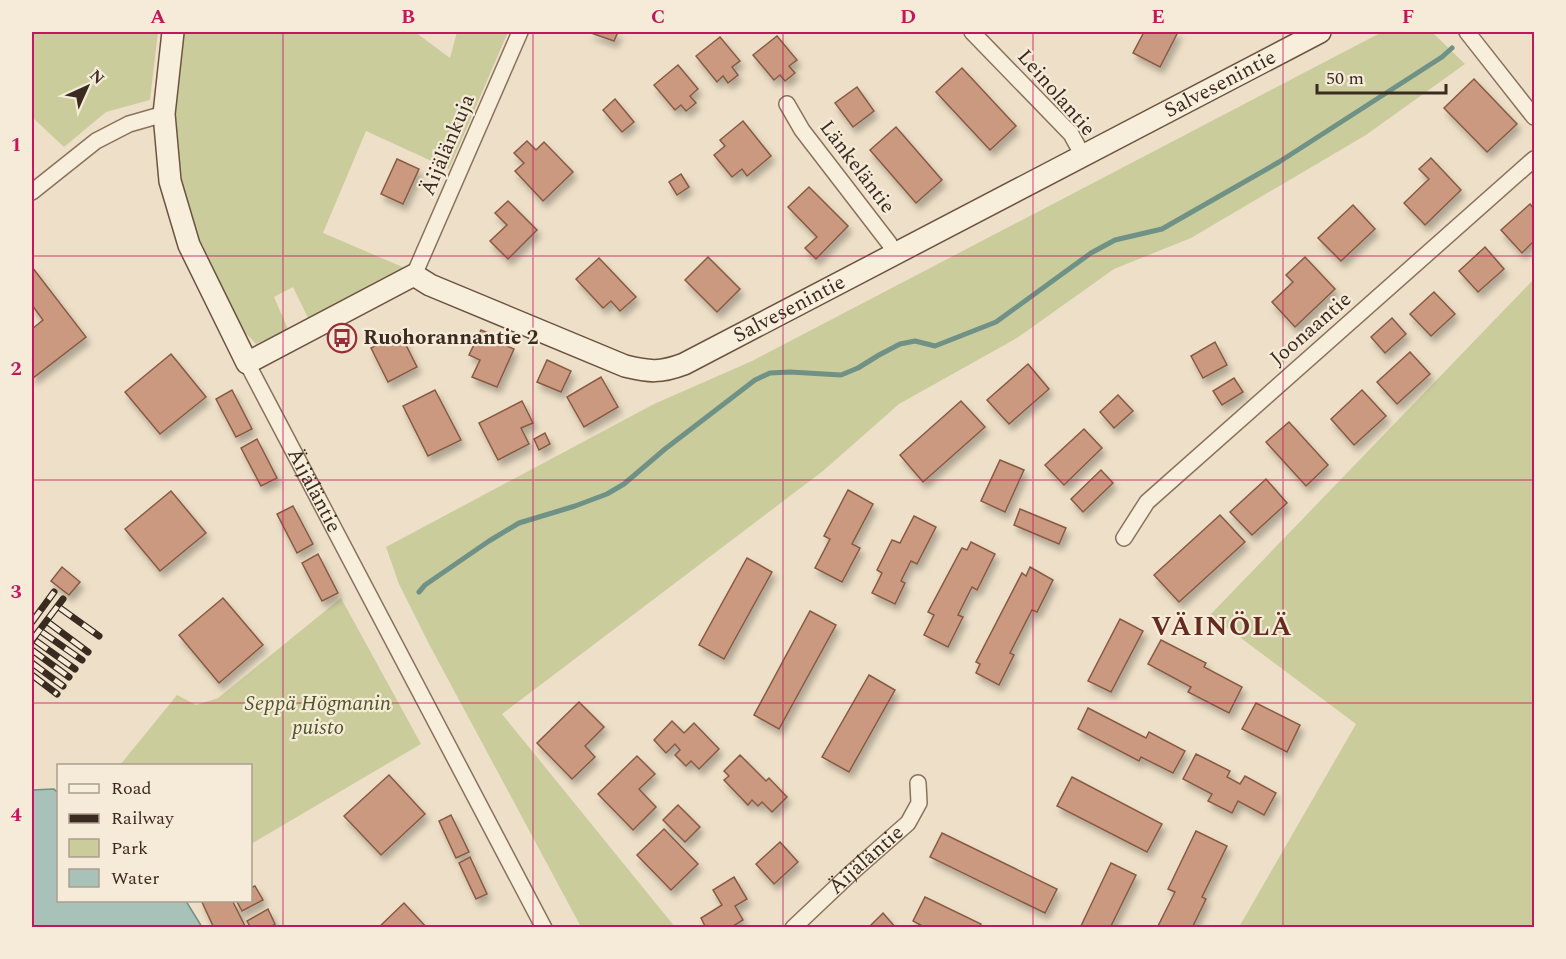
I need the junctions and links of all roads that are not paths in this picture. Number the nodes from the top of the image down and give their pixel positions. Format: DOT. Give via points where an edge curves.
graph roads {
  1 [pos="173,32"];
  2 [pos="520,32"];
  3 [pos="972,32"];
  4 [pos="1320,32"];
  5 [pos="1467,32"];
  6 [pos="788,104"];
  7 [pos="164,114"];
  8 [pos="1534,117"];
  9 [pos="1083,156"];
  10 [pos="1534,159"];
  11 [pos="32,192"];
  12 [pos="895,254"];
  13 [pos="414,275"];
  14 [pos="247,363"];
  15 [pos="1124,538"];
  16 [pos="918,783"];
  17 [pos="544,927"];
  18 [pos="793,927"];
  1 -- 7 [label="street, Äijäläntie"];
  2 -- 13 [label="street, Äijälänkuja"];
  3 -- 9 [label="street, Leinolantie" via="1071,134"];
  4 -- 9 [label="street, Salvesenintie"];
  5 -- 8 [label="street"];
  6 -- 12 [label="street, Länkeläntie" via="802,130"];
  7 -- 11 [label="street" via="129,124 96,141"];
  7 -- 14 [label="street, Äijäläntie" via="170,181 189,245"];
  9 -- 12 [label="street, Salvesenintie"];
  10 -- 15 [label="street, Joonaantie" via="1147,501"];
  12 -- 13 [label="street, Salvesenintie" via="666,371 625,366"];
  13 -- 14 [label="street"];
  14 -- 17 [label="street, Äijäläntie"];
  16 -- 18 [label="street, Äijäläntie" via="919,803 908,823"];
}
